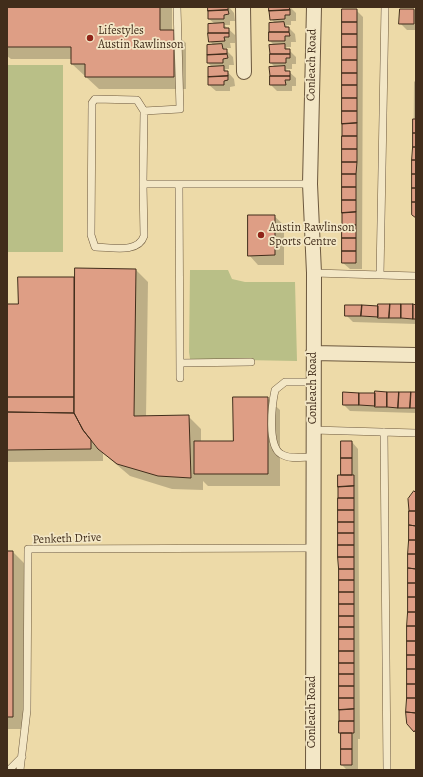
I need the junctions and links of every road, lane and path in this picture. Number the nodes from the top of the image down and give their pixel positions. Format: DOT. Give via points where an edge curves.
graph roads {
  1 [pos="177,7"];
  2 [pos="243,7"];
  3 [pos="314,7"];
  4 [pos="385,7"];
  5 [pos="244,72"];
  6 [pos="144,111"];
  7 [pos="143,184"];
  8 [pos="179,184"];
  9 [pos="310,184"];
  10 [pos="314,273"];
  11 [pos="380,275"];
  12 [pos="416,276"];
  13 [pos="313,353"];
  14 [pos="416,355"];
  15 [pos="251,362"];
  16 [pos="180,363"];
  17 [pos="180,378"];
  18 [pos="313,382"];
  19 [pos="313,430"];
  20 [pos="384,432"];
  21 [pos="416,433"];
  22 [pos="312,457"];
  23 [pos="313,548"];
  24 [pos="22,757"];
  25 [pos="9,770"];
  26 [pos="20,770"];
  27 [pos="313,770"];
  28 [pos="387,770"];
  1 -- 6 [label="lane" via="180,109"];
  2 -- 5 [label="street"];
  3 -- 9 [label="street, Conleach Road"];
  4 -- 11 [label="lane"];
  6 -- 7 [label="lane"];
  6 -- 7 [label="lane" via="137,100 95,99 92,103 91,236 95,247 135,248 142,243"];
  7 -- 8 [label="lane"];
  8 -- 9 [label="lane"];
  8 -- 16 [label="lane"];
  9 -- 10 [label="street, Conleach Road"];
  10 -- 11 [label="lane"];
  10 -- 13 [label="street, Conleach Road"];
  11 -- 12 [label="lane"];
  13 -- 14 [label="street"];
  13 -- 18 [label="street, Conleach Road"];
  15 -- 16 [label="lane"];
  16 -- 17 [label="lane"];
  18 -- 19 [label="street, Conleach Road"];
  18 -- 22 [label="lane" via="285,382 275,390 272,406 273,435 280,454 288,457"];
  19 -- 20 [label="lane"];
  19 -- 22 [label="street, Conleach Road"];
  20 -- 21 [label="lane"];
  20 -- 28 [label="lane"];
  22 -- 23 [label="street, Conleach Road"];
  23 -- 24 [label="lane, Penketh Drive" via="28,549 27,710"];
  23 -- 27 [label="street, Conleach Road"];
  24 -- 25 [label="lane"];
  24 -- 26 [label="lane, Penketh Drive"];
}
